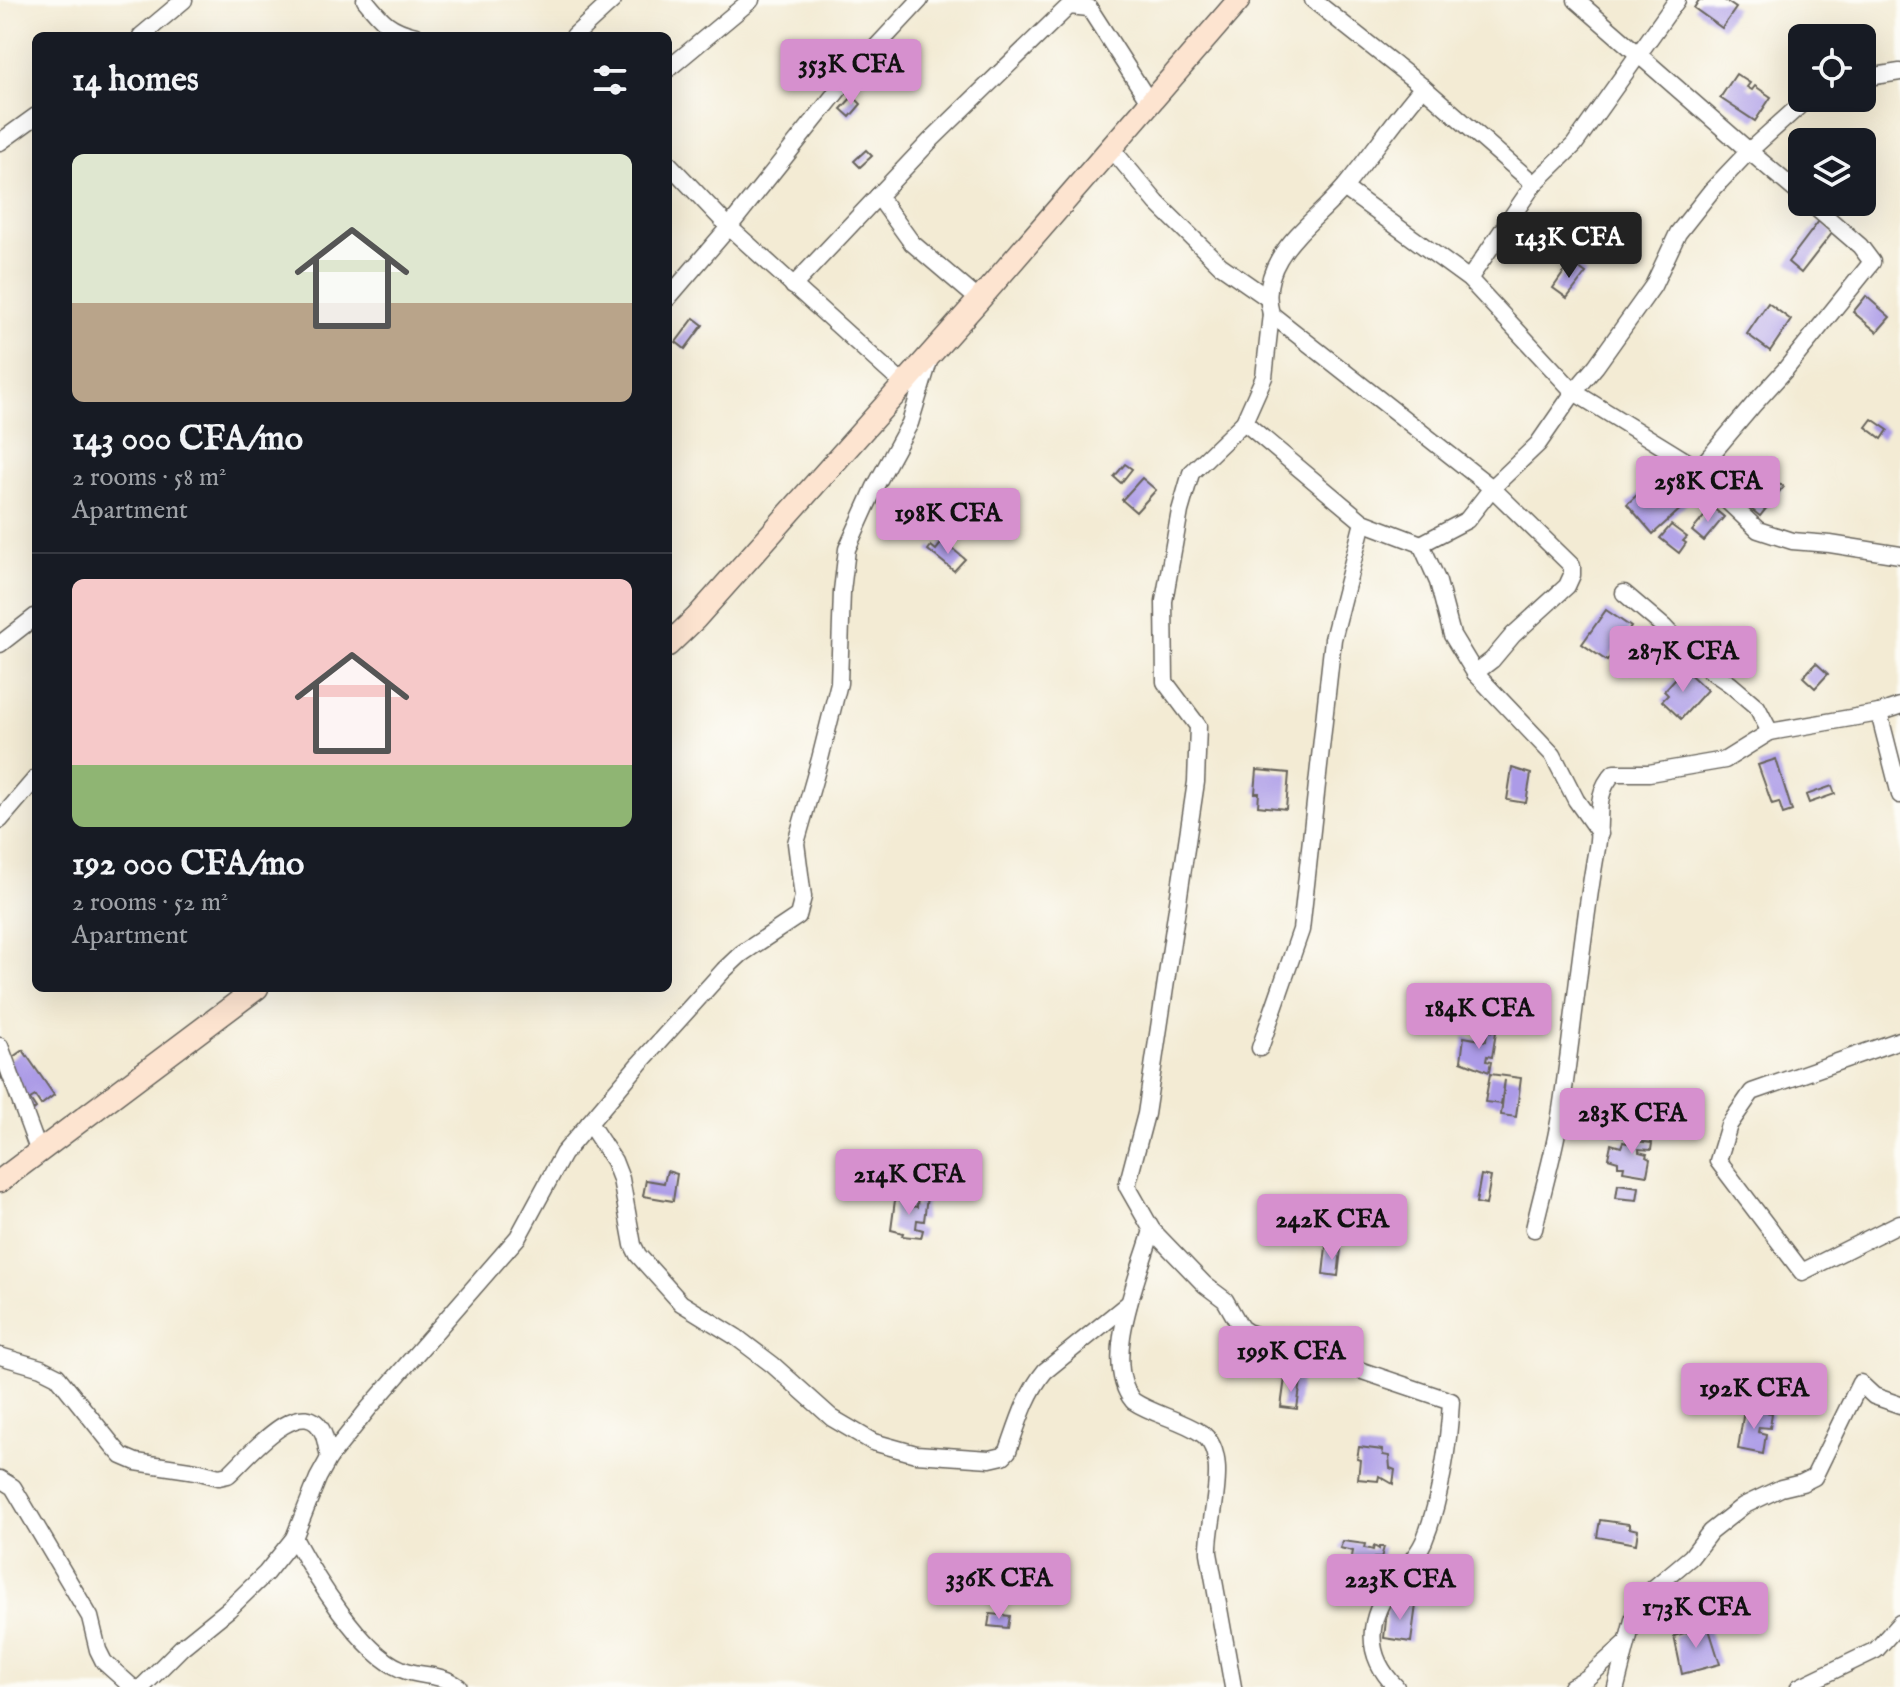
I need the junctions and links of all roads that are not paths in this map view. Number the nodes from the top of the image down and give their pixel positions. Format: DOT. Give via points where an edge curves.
graph roads {
  1 [pos="184,0"];
  2 [pos="365,0"];
  3 [pos="613,0"];
  4 [pos="751,0"];
  5 [pos="920,0"];
  6 [pos="1239,0"];
  7 [pos="1313,0"];
  8 [pos="1576,0"];
  9 [pos="1677,0"];
  10 [pos="1087,4"];
  11 [pos="146,32"];
  12 [pos="402,32"];
  13 [pos="578,32"];
  14 [pos="1638,53"];
  15 [pos="672,66"];
  16 [pos="1900,72"];
  17 [pos="1876,76"];
  18 [pos="1423,87"];
  19 [pos="1150,103"];
  20 [pos="1792,112"];
  21 [pos="32,119"];
  22 [pos="0,142"];
  23 [pos="1111,148"];
  24 [pos="1749,151"];
  25 [pos="672,167"];
  26 [pos="1534,184"];
  27 [pos="1788,184"];
  28 [pos="1344,188"];
  29 [pos="878,196"];
  30 [pos="1825,216"];
  31 [pos="729,227"];
  32 [pos="1469,279"];
  33 [pos="793,286"];
  34 [pos="672,293"];
  35 [pos="1266,297"];
  36 [pos="979,300"];
  37 [pos="1271,314"];
  38 [pos="931,354"];
  39 [pos="904,385"];
  40 [pos="1574,392"];
  41 [pos="1244,422"];
  42 [pos="1699,469"];
  43 [pos="1492,488"];
  44 [pos="1363,522"];
  45 [pos="1421,544"];
  46 [pos="1900,555"];
  47 [pos="1624,593"];
  48 [pos="32,619"];
  49 [pos="672,641"];
  50 [pos="0,644"];
  51 [pos="1475,673"];
  52 [pos="1900,706"];
  53 [pos="1879,713"];
  54 [pos="1770,732"];
  55 [pos="32,783"];
  56 [pos="1900,795"];
  57 [pos="0,820"];
  58 [pos="1600,834"];
  59 [pos="252,992"];
  60 [pos="1900,1040"];
  61 [pos="0,1046"];
  62 [pos="1260,1048"];
  63 [pos="589,1123"];
  64 [pos="39,1152"];
  65 [pos="0,1181"];
  66 [pos="1900,1223"];
  67 [pos="1534,1229"];
  68 [pos="1152,1230"];
  69 [pos="1129,1303"];
  70 [pos="0,1356"];
  71 [pos="1900,1406"];
  72 [pos="329,1458"];
  73 [pos="0,1479"];
  74 [pos="294,1538"];
  75 [pos="1900,1623"];
  76 [pos="1625,1644"];
  77 [pos="1587,1678"];
  78 [pos="1617,1681"];
  79 [pos="132,1687"];
  80 [pos="142,1687"];
  81 [pos="459,1687"];
  82 [pos="1233,1687"];
  83 [pos="1396,1687"];
  84 [pos="1571,1687"];
  85 [pos="1799,1687"];
  1 -- 11 [label="street"];
  2 -- 12 [label="street" via="382,21"];
  3 -- 13 [label="street"];
  4 -- 15 [label="street"];
  5 -- 31 [label="street" via="851,74"];
  6 -- 19 [label="street"];
  7 -- 18 [label="street"];
  8 -- 14 [label="street"];
  9 -- 14 [label="street"];
  10 -- 19 [label="street"];
  10 -- 29 [label="street" via="1069,6"];
  14 -- 24 [label="street"];
  14 -- 26 [label="street" via="1574,145"];
  16 -- 17 [label="street"];
  18 -- 26 [label="street"];
  18 -- 28 [label="street"];
  19 -- 23 [label="street"];
  20 -- 24 [label="street"];
  21 -- 22 [label="street"];
  23 -- 35 [label="street" via="1220,265"];
  23 -- 36 [label="street"];
  24 -- 27 [label="street"];
  24 -- 40 [label="street" via="1678,233 1653,286"];
  25 -- 31 [label="street"];
  26 -- 32 [label="street"];
  28 -- 32 [label="street"];
  28 -- 35 [label="street" via="1288,245"];
  29 -- 33 [label="street"];
  29 -- 36 [label="street" via="912,243"];
  30 -- 42 [label="street" via="1872,262"];
  31 -- 33 [label="street"];
  31 -- 34 [label="street"];
  32 -- 40 [label="street"];
  33 -- 39 [label="street"];
  35 -- 37 [label="street"];
  36 -- 38 [label="street"];
  37 -- 41 [label="street" via="1264,377"];
  37 -- 43 [label="street"];
  38 -- 39 [label="street"];
  38 -- 63 [label="street" via="910,423 847,549 839,683 796,843 802,910 724,970"];
  39 -- 49 [label="street"];
  40 -- 42 [label="street"];
  40 -- 43 [label="street" via="1538,444"];
  41 -- 44 [label="street"];
  41 -- 68 [label="street" via="1191,473 1164,601 1165,682 1198,726 1196,782 1173,945 1146,1114 1127,1186"];
  42 -- 46 [label="street" via="1758,530 1792,541"];
  43 -- 45 [label="street" via="1467,520"];
  43 -- 51 [label="street" via="1572,566 1572,575 1567,586"];
  44 -- 45 [label="street"];
  44 -- 62 [label="street" via="1333,639 1301,930"];
  45 -- 51 [label="street" via="1452,635"];
  47 -- 54 [label="street" via="1695,660 1757,707"];
  48 -- 50 [label="street"];
  51 -- 58 [label="street" via="1553,755"];
  52 -- 53 [label="street"];
  53 -- 54 [label="street"];
  53 -- 56 [label="street"];
  54 -- 58 [label="street" via="1725,760 1649,773 1614,773 1603,784"];
  55 -- 57 [label="street"];
  58 -- 67 [label="street" via="1560,1119"];
  59 -- 64 [label="street"];
  60 -- 66 [label="street" via="1752,1092 1729,1125 1718,1161 1802,1272"];
  61 -- 64 [label="street"];
  63 -- 69 [label="street" via="621,1179 633,1245 660,1281 681,1303 773,1365 832,1418 892,1449 1003,1456 1035,1382"];
  63 -- 72 [label="street" via="563,1154 518,1237"];
  64 -- 65 [label="street"];
  68 -- 69 [label="street"];
  68 -- 83 [label="street" via="1225,1300 1247,1332 1451,1401 1443,1466 1424,1540 1386,1596 1372,1637 1377,1666"];
  69 -- 82 [label="street" via="1119,1357 1126,1393 1142,1407 1203,1434 1213,1450 1217,1488 1209,1553"];
  70 -- 72 [label="street" via="57,1376 122,1456 136,1462 228,1475 276,1428 302,1419 322,1431"];
  71 -- 76 [label="street" via="1874,1396 1860,1383 1814,1477 1743,1506 1710,1532 1691,1557 1641,1600"];
  72 -- 74 [label="street"];
  73 -- 79 [label="street" via="13,1487 90,1617 104,1662"];
  74 -- 80 [label="street" via="266,1573"];
  74 -- 81 [label="street" via="376,1654 403,1671 446,1678"];
  75 -- 85 [label="street" via="1876,1650"];
  76 -- 77 [label="street"];
  76 -- 78 [label="street"];
  77 -- 78 [label="street"];
  77 -- 84 [label="street"];
}
